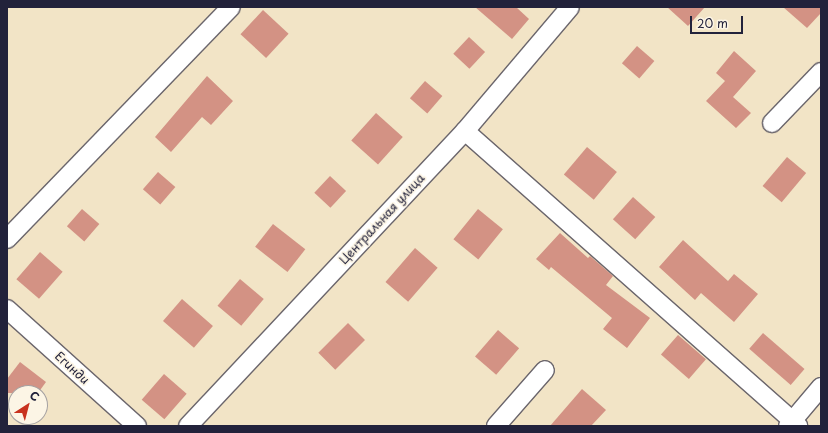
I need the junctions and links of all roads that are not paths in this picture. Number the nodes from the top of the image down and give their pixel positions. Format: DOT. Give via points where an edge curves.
graph roads {
  1 [pos="231,7"];
  2 [pos="570,7"];
  3 [pos="821,72"];
  4 [pos="772,123"];
  5 [pos="465,131"];
  6 [pos="7,239"];
  7 [pos="7,309"];
  8 [pos="545,370"];
  9 [pos="821,387"];
  10 [pos="793,424"];
  11 [pos="137,426"];
  12 [pos="188,426"];
  13 [pos="496,426"];
  1 -- 6 [label="street"];
  2 -- 5 [label="street, Центральная улица"];
  3 -- 4 [label="street"];
  5 -- 10 [label="street"];
  5 -- 12 [label="street, Центральная улица"];
  7 -- 11 [label="street, Егинди"];
  8 -- 13 [label="street"];
  9 -- 10 [label="street"];
}
